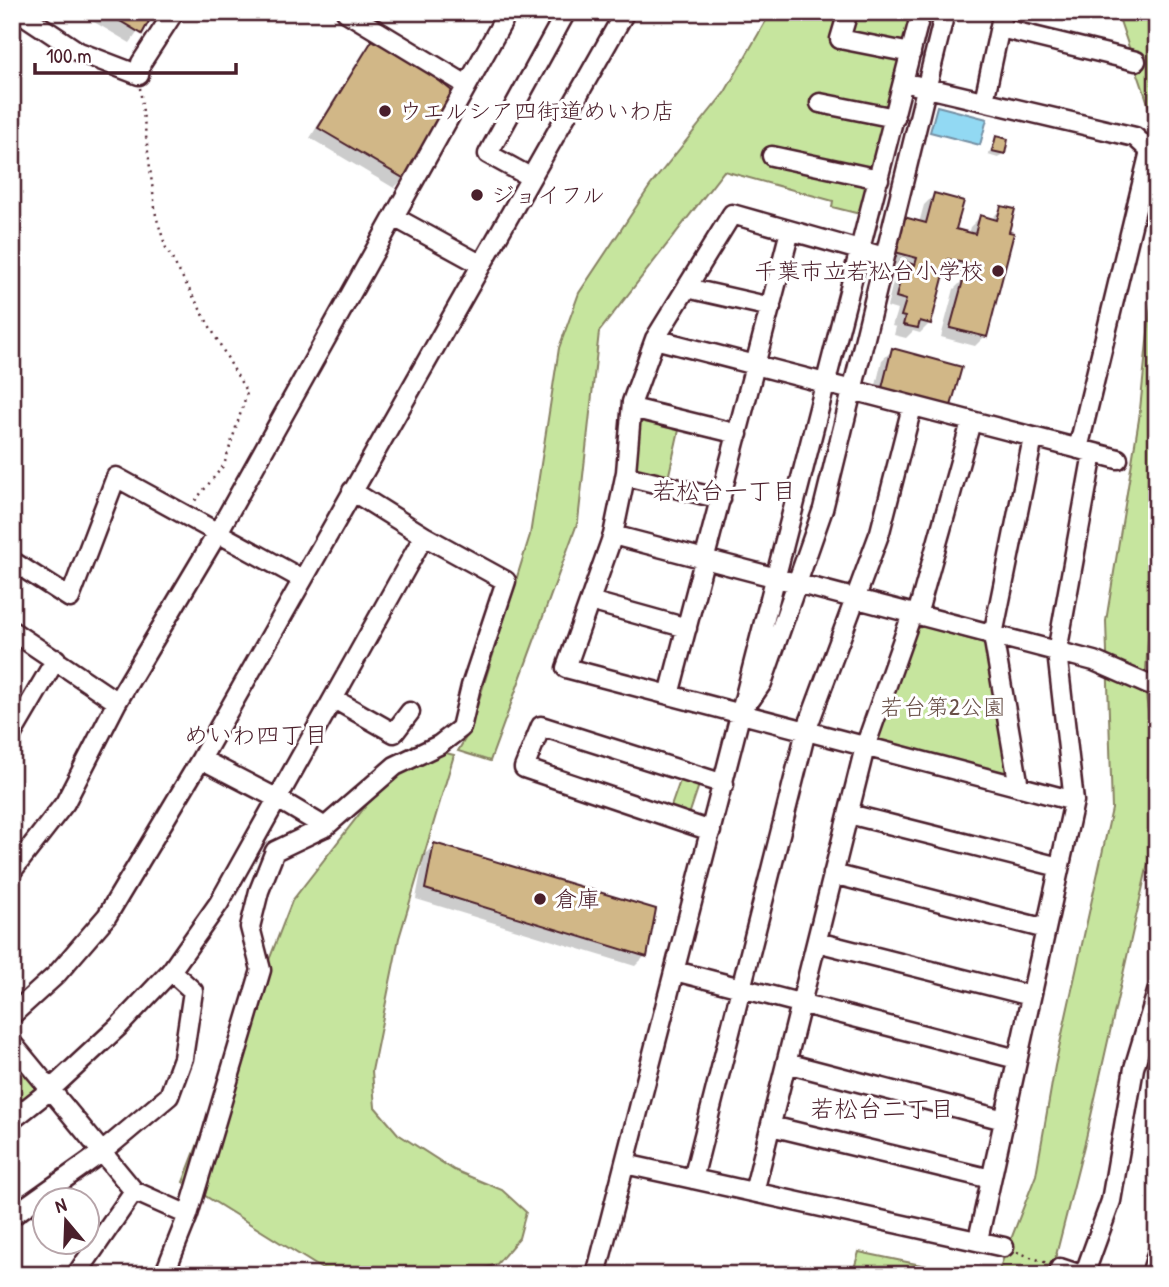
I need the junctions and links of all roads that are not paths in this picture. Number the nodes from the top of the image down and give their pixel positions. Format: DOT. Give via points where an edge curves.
graph roads {
  1 [pos="19,12"];
  2 [pos="174,12"];
  3 [pos="346,12"];
  4 [pos="508,12"];
  5 [pos="566,12"];
  6 [pos="625,12"];
  7 [pos="848,12"];
  8 [pos="920,12"];
  9 [pos="945,12"];
  10 [pos="1002,20"];
  11 [pos="911,53"];
  12 [pos="1136,61"];
  13 [pos="904,81"];
  14 [pos="465,84"];
  15 [pos="926,88"];
  16 [pos="984,102"];
  17 [pos="820,103"];
  18 [pos="894,118"];
  19 [pos="772,156"];
  20 [pos="530,177"];
  21 [pos="878,179"];
  22 [pos="394,217"];
  23 [pos="790,231"];
  24 [pos="860,250"];
  25 [pos="884,257"];
  26 [pos="480,264"];
  27 [pos="687,288"];
  28 [pos="771,307"];
  29 [pos="655,339"];
  30 [pos="755,366"];
  31 [pos="825,385"];
  32 [pos="850,392"];
  33 [pos="912,407"];
  34 [pos="632,408"];
  35 [pos="971,422"];
  36 [pos="738,434"];
  37 [pos="1033,438"];
  38 [pos="1085,451"];
  39 [pos="1118,459"];
  40 [pos="626,476"];
  41 [pos="352,491"];
  42 [pos="721,499"];
  43 [pos="218,534"];
  44 [pos="613,535"];
  45 [pos="424,536"];
  46 [pos="706,559"];
  47 [pos="12,561"];
  48 [pos="775,578"];
  49 [pos="302,579"];
  50 [pos="797,584"];
  51 [pos="854,599"];
  52 [pos="590,601"];
  53 [pos="914,615"];
  54 [pos="687,628"];
  55 [pos="12,631"];
  56 [pos="993,635"];
  57 [pos="1057,652"];
  58 [pos="56,659"];
  59 [pos="1153,685"];
  60 [pos="669,695"];
  61 [pos="334,699"];
  62 [pos="117,702"];
  63 [pos="410,712"];
  64 [pos="742,714"];
  65 [pos="806,731"];
  66 [pos="12,734"];
  67 [pos="865,747"];
  68 [pos="201,759"];
  69 [pos="724,784"];
  70 [pos="1019,787"];
  71 [pos="278,799"];
  72 [pos="1074,801"];
  73 [pos="849,814"];
  74 [pos="325,827"];
  75 [pos="711,831"];
  76 [pos="1059,867"];
  77 [pos="12,871"];
  78 [pos="833,874"];
  79 [pos="1046,929"];
  80 [pos="817,942"];
  81 [pos="171,971"];
  82 [pos="675,971"];
  83 [pos="741,990"];
  84 [pos="1157,992"];
  85 [pos="1031,996"];
  86 [pos="801,1006"];
  87 [pos="12,1015"];
  88 [pos="12,1043"];
  89 [pos="1017,1059"];
  90 [pos="786,1063"];
  91 [pos="50,1090"];
  92 [pos="12,1119"];
  93 [pos="1004,1120"];
  94 [pos="771,1126"];
  95 [pos="102,1153"];
  96 [pos="625,1164"];
  97 [pos="693,1179"];
  98 [pos="991,1179"];
  99 [pos="134,1191"];
  100 [pos="754,1192"];
  101 [pos="188,1215"];
  102 [pos="12,1216"];
  103 [pos="978,1240"];
  104 [pos="1004,1247"];
  105 [pos="1157,1254"];
  106 [pos="1060,1268"];
  107 [pos="76,1275"];
  108 [pos="164,1275"];
  109 [pos="596,1275"];
  110 [pos="1083,1275"];
  111 [pos="1151,1275"];
  1 -- 2 [label="street" via="79,52 139,75 141,63"];
  3 -- 14 [label="street"];
  4 -- 14 [label="street"];
  5 -- 20 [label="street" via="488,154"];
  6 -- 20 [label="street"];
  7 -- 11 [label="street" via="840,39"];
  8 -- 11 [label="street"];
  9 -- 15 [label="street"];
  10 -- 12 [label="street"];
  10 -- 16 [label="street"];
  11 -- 13 [label="street"];
  13 -- 15 [label="street"];
  13 -- 18 [label="street"];
  14 -- 22 [label="street"];
  15 -- 16 [label="street"];
  15 -- 25 [label="street"];
  16 -- 38 [label="street" via="1135,137 1150,151"];
  17 -- 18 [label="street"];
  18 -- 21 [label="street"];
  19 -- 21 [label="street"];
  20 -- 26 [label="street"];
  21 -- 24 [label="street"];
  22 -- 26 [label="street"];
  22 -- 43 [label="street"];
  23 -- 24 [label="street"];
  23 -- 27 [label="street" via="732,215"];
  23 -- 28 [label="street"];
  24 -- 25 [label="street"];
  24 -- 31 [label="street"];
  25 -- 32 [label="street"];
  26 -- 41 [label="street"];
  27 -- 28 [label="street"];
  27 -- 29 [label="street"];
  28 -- 30 [label="street"];
  29 -- 30 [label="street"];
  29 -- 34 [label="street"];
  30 -- 31 [label="street"];
  30 -- 36 [label="street"];
  31 -- 32 [label="street"];
  31 -- 48 [label="street"];
  32 -- 33 [label="street"];
  32 -- 50 [label="street" via="823,509"];
  33 -- 35 [label="street"];
  33 -- 51 [label="street" via="880,531"];
  34 -- 36 [label="street"];
  34 -- 40 [label="street"];
  35 -- 37 [label="street"];
  35 -- 53 [label="street"];
  36 -- 42 [label="street"];
  37 -- 38 [label="street"];
  37 -- 56 [label="street"];
  38 -- 39 [label="street"];
  38 -- 57 [label="street"];
  40 -- 42 [label="street"];
  40 -- 44 [label="street"];
  41 -- 45 [label="street"];
  41 -- 49 [label="street"];
  42 -- 46 [label="street"];
  43 -- 47 [label="street" via="116,477 70,598"];
  43 -- 49 [label="street"];
  43 -- 62 [label="street"];
  44 -- 46 [label="street"];
  44 -- 52 [label="street"];
  45 -- 61 [label="street"];
  45 -- 74 [label="street" via="506,581 461,728 439,745 395,766"];
  46 -- 48 [label="street"];
  46 -- 54 [label="street"];
  48 -- 50 [label="street"];
  48 -- 64 [label="street"];
  49 -- 68 [label="street"];
  50 -- 51 [label="street"];
  50 -- 64 [label="street" via="762,683"];
  51 -- 53 [label="street"];
  51 -- 65 [label="street"];
  52 -- 54 [label="street"];
  52 -- 60 [label="street" via="566,668"];
  53 -- 56 [label="street"];
  53 -- 67 [label="street"];
  54 -- 60 [label="street"];
  55 -- 58 [label="street"];
  56 -- 57 [label="street"];
  56 -- 70 [label="street"];
  57 -- 59 [label="street" via="1094,661"];
  57 -- 72 [label="street"];
  58 -- 62 [label="street"];
  58 -- 66 [label="street"];
  60 -- 64 [label="street"];
  61 -- 63 [label="street" via="394,733"];
  61 -- 71 [label="street"];
  62 -- 77 [label="street" via="65,803"];
  64 -- 65 [label="street"];
  64 -- 69 [label="street"];
  65 -- 67 [label="street"];
  65 -- 83 [label="street"];
  67 -- 70 [label="street"];
  67 -- 73 [label="street"];
  68 -- 71 [label="street"];
  68 -- 87 [label="street" via="107,916 56,975"];
  69 -- 75 [label="street"];
  69 -- 75 [label="street" via="541,726 524,768"];
  70 -- 72 [label="street"];
  71 -- 74 [label="street"];
  71 -- 81 [label="street" via="219,903"];
  72 -- 76 [label="street"];
  73 -- 76 [label="street"];
  73 -- 78 [label="street"];
  74 -- 101 [label="street" via="275,851 258,891 250,927 261,970"];
  75 -- 82 [label="street"];
  76 -- 79 [label="street"];
  78 -- 79 [label="street"];
  78 -- 80 [label="street"];
  79 -- 85 [label="street"];
  80 -- 85 [label="street"];
  80 -- 86 [label="street"];
  81 -- 91 [label="street"];
  81 -- 95 [label="street" via="193,992 183,1058 169,1096"];
  82 -- 83 [label="street"];
  82 -- 96 [label="street"];
  83 -- 86 [label="street"];
  83 -- 97 [label="street"];
  84 -- 110 [label="street" via="1134,1068 1111,1201"];
  85 -- 89 [label="street"];
  86 -- 89 [label="street"];
  86 -- 90 [label="street"];
  88 -- 91 [label="street"];
  89 -- 93 [label="street"];
  90 -- 93 [label="street"];
  90 -- 94 [label="street"];
  91 -- 92 [label="street"];
  91 -- 95 [label="street"];
  93 -- 98 [label="street"];
  94 -- 98 [label="street"];
  94 -- 100 [label="street"];
  95 -- 99 [label="street"];
  95 -- 102 [label="street"];
  96 -- 97 [label="street"];
  96 -- 109 [label="street"];
  97 -- 100 [label="street"];
  98 -- 103 [label="street"];
  99 -- 101 [label="street"];
  99 -- 107 [label="street"];
  100 -- 103 [label="street"];
  101 -- 108 [label="street"];
  103 -- 104 [label="street"];
  105 -- 111 [label="street"];
  106 -- 110 [label="street"];
}
